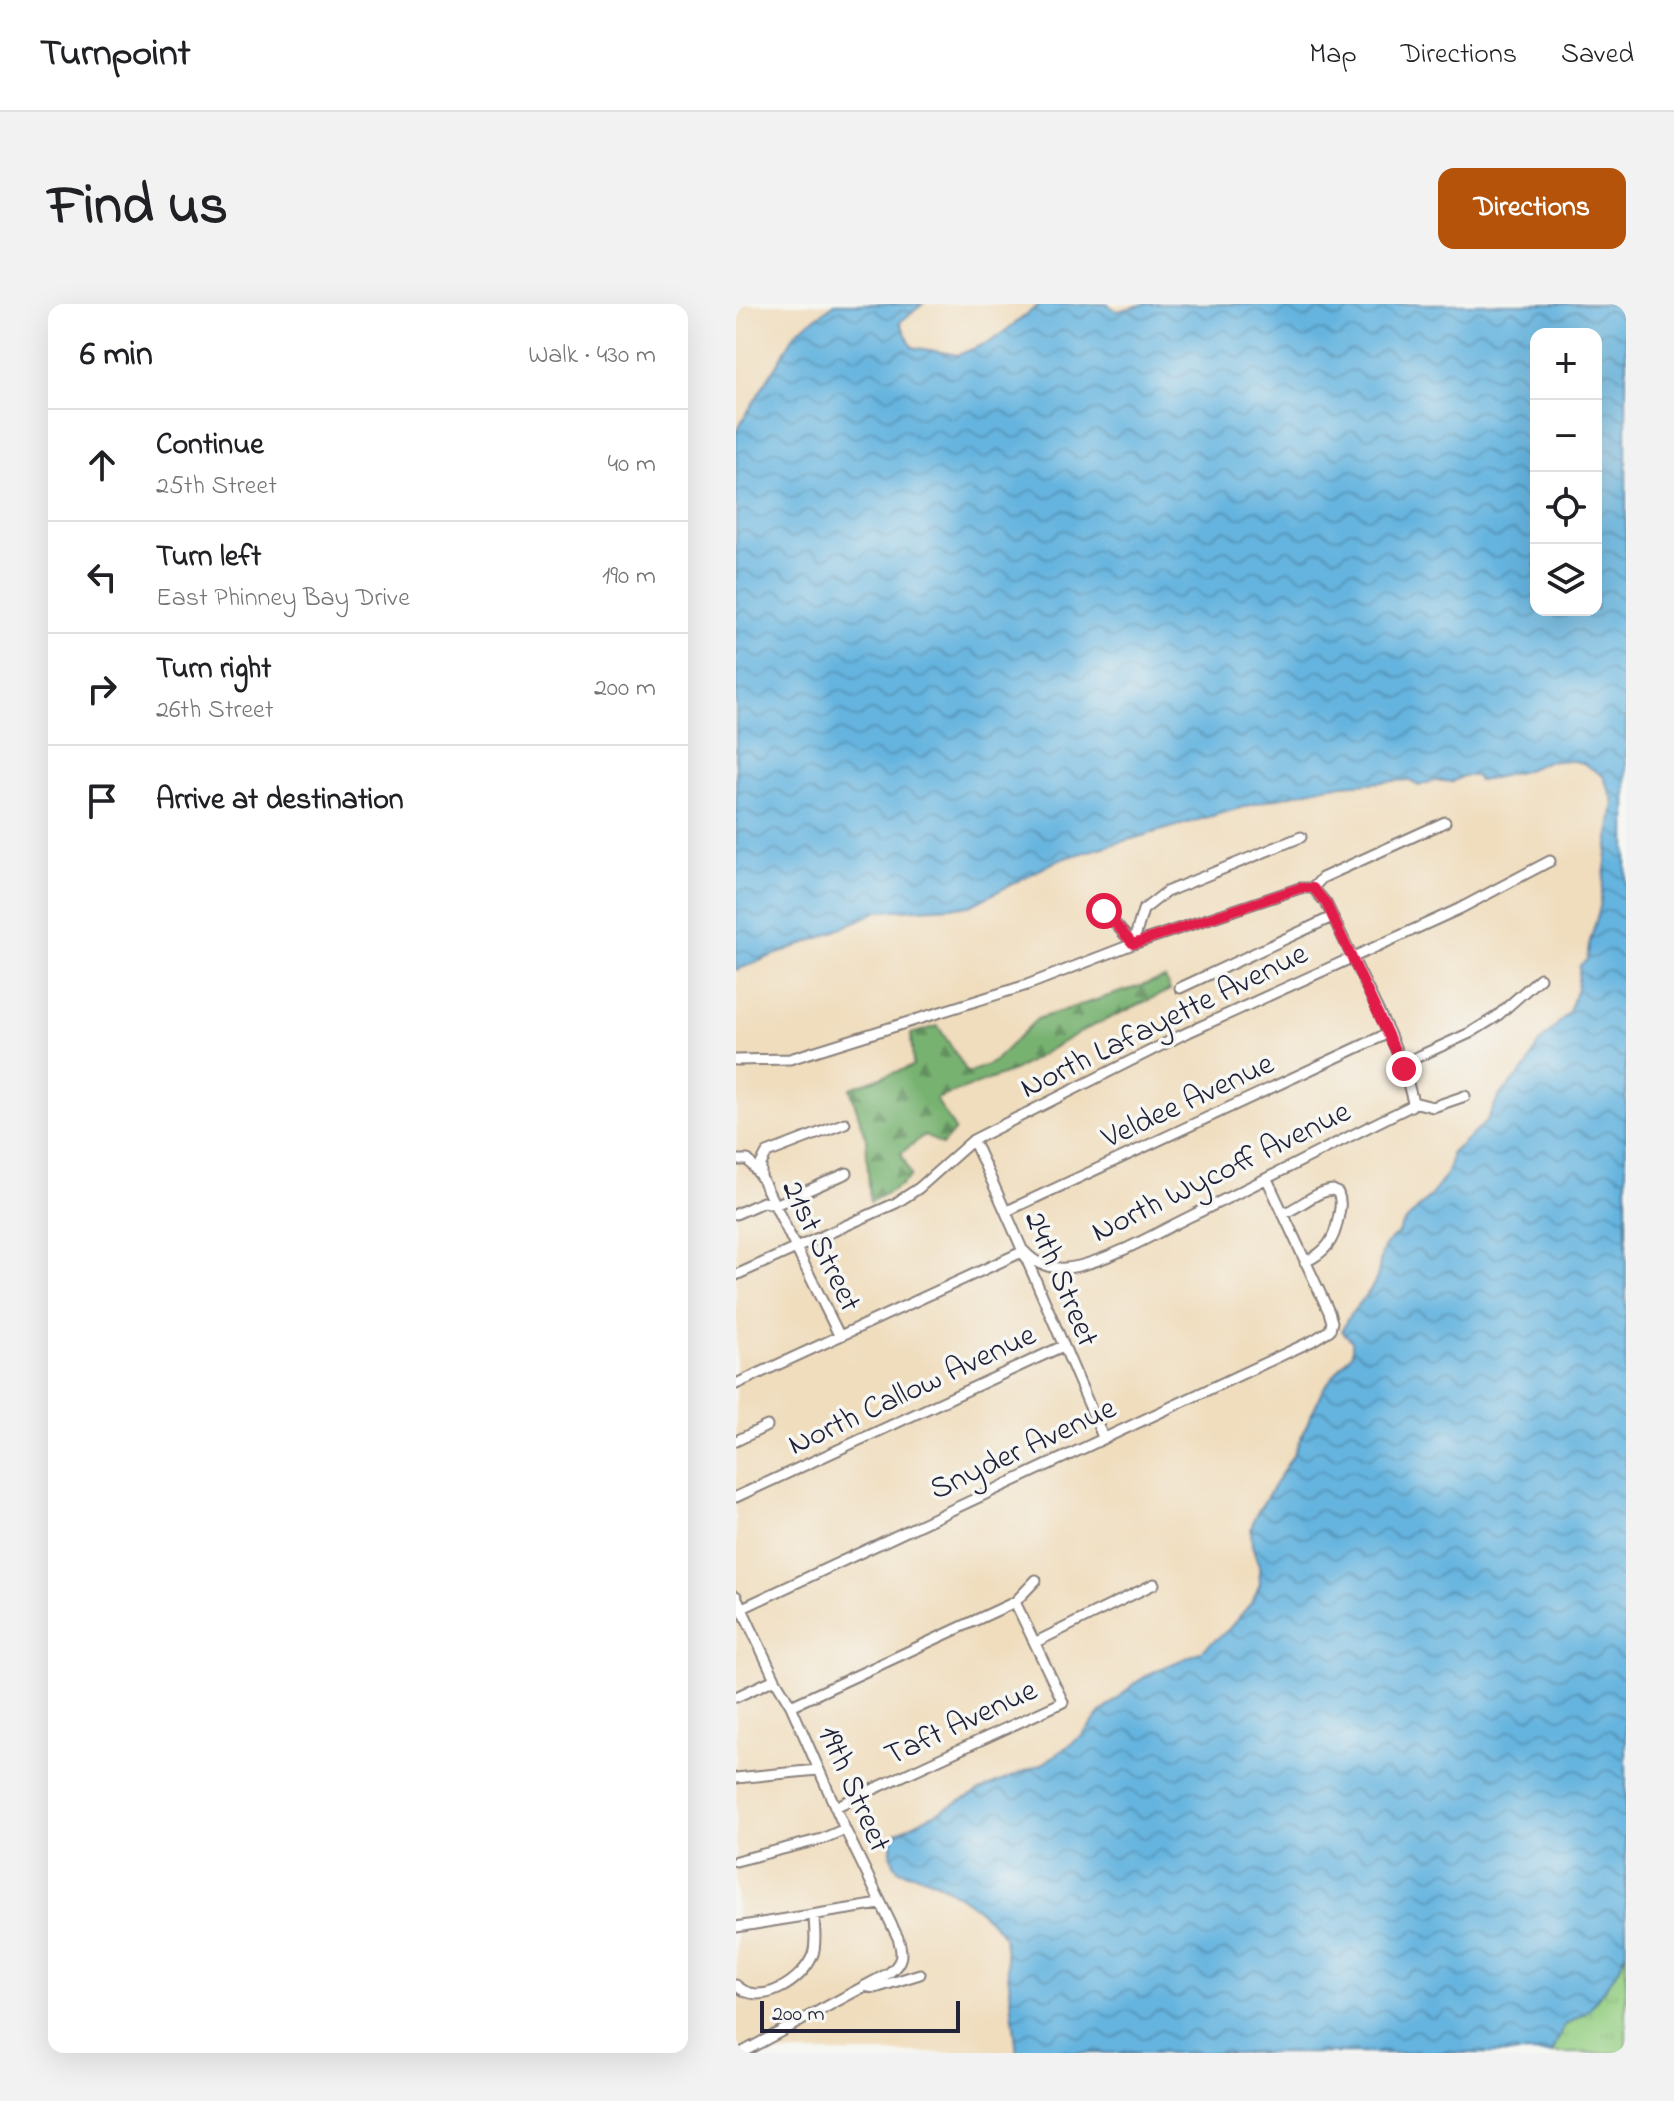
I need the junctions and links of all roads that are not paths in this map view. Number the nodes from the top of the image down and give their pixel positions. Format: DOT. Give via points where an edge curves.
graph roads {
  1 [pos="1445,822"];
  2 [pos="1301,837"];
  3 [pos="1550,861"];
  4 [pos="1313,888"];
  5 [pos="1104,911"];
  6 [pos="1332,917"];
  7 [pos="1133,944"];
  8 [pos="1353,958"];
  9 [pos="1540,978"];
  10 [pos="1180,988"];
  11 [pos="1389,1033"];
  12 [pos="736,1060"];
  13 [pos="1402,1064"];
  14 [pos="1465,1096"];
  15 [pos="1413,1102"];
  16 [pos="845,1123"];
  17 [pos="973,1140"];
  18 [pos="736,1160"];
  19 [pos="847,1173"];
  20 [pos="761,1177"];
  21 [pos="1267,1179"];
  22 [pos="775,1205"];
  23 [pos="1007,1211"];
  24 [pos="736,1214"];
  25 [pos="1283,1214"];
  26 [pos="794,1248"];
  27 [pos="1024,1251"];
  28 [pos="1305,1262"];
  29 [pos="736,1275"];
  30 [pos="839,1335"];
  31 [pos="1063,1346"];
  32 [pos="736,1384"];
  33 [pos="767,1426"];
  34 [pos="1103,1437"];
  35 [pos="736,1441"];
  36 [pos="736,1497"];
  37 [pos="1036,1580"];
  38 [pos="1154,1584"];
  39 [pos="736,1596"];
  40 [pos="1015,1602"];
  41 [pos="739,1610"];
  42 [pos="1036,1642"];
  43 [pos="775,1679"];
  44 [pos="736,1697"];
  45 [pos="791,1706"];
  46 [pos="818,1770"];
  47 [pos="736,1778"];
  48 [pos="835,1807"];
  49 [pos="845,1829"];
  50 [pos="736,1861"];
  51 [pos="880,1904"];
  52 [pos="814,1915"];
  53 [pos="736,1927"];
  54 [pos="920,1974"];
  55 [pos="736,1985"];
  56 [pos="864,1986"];
  57 [pos="741,2053"];
  1 -- 4 [label="street" via="1322,878"];
  2 -- 7 [label="street" via="1166,892 1143,910"];
  3 -- 8 [label="street, North Lafayette Avenue"];
  4 -- 6 [label="street"];
  4 -- 7 [label="street"];
  5 -- 7 [label="street"];
  6 -- 8 [label="street"];
  6 -- 10 [label="street"];
  7 -- 12 [label="street" via="1027,985 790,1059"];
  8 -- 11 [label="street"];
  8 -- 17 [label="street, North Lafayette Avenue" via="1182,1035"];
  9 -- 13 [label="street" via="1496,1017"];
  11 -- 13 [label="street"];
  11 -- 23 [label="street, Veldee Avenue"];
  13 -- 15 [label="street"];
  14 -- 15 [label="street, North Wycoff Avenue" via="1433,1107"];
  15 -- 21 [label="street, North Wycoff Avenue"];
  16 -- 20 [label="street" via="767,1153"];
  17 -- 23 [label="street, 24th Street"];
  17 -- 26 [label="street, North Lafayette Avenue" via="896,1203"];
  18 -- 20 [label="street" via="748,1160"];
  19 -- 22 [label="street"];
  20 -- 22 [label="street, 21st Street"];
  21 -- 25 [label="street"];
  21 -- 27 [label="street, North Wycoff Avenue" via="1078,1266 1034,1263"];
  22 -- 24 [label="street" via="763,1202"];
  22 -- 26 [label="street, 21st Street"];
  23 -- 27 [label="street, 24th Street"];
  25 -- 28 [label="street"];
  25 -- 28 [label="street" via="1321,1192 1338,1193 1334,1239"];
  26 -- 29 [label="street, North Lafayette Avenue"];
  26 -- 30 [label="street, 21st Street"];
  27 -- 30 [label="street"];
  27 -- 31 [label="street, 24th Street"];
  28 -- 34 [label="street, Snyder Avenue" via="1331,1317 1330,1330"];
  30 -- 32 [label="street"];
  31 -- 34 [label="street, 24th Street"];
  31 -- 36 [label="street, North Callow Avenue"];
  33 -- 35 [label="street"];
  34 -- 41 [label="street, Snyder Avenue"];
  37 -- 40 [label="street"];
  38 -- 42 [label="street, Taft Avenue"];
  39 -- 41 [label="street, 19th Street"];
  40 -- 42 [label="street"];
  40 -- 45 [label="street"];
  41 -- 43 [label="street, 19th Street"];
  42 -- 48 [label="street, Taft Avenue" via="1063,1702"];
  43 -- 44 [label="street"];
  43 -- 45 [label="street, 19th Street"];
  45 -- 46 [label="street, 19th Street"];
  46 -- 47 [label="street"];
  46 -- 48 [label="street, 19th Street"];
  48 -- 49 [label="street, 19th Street"];
  49 -- 50 [label="street"];
  49 -- 51 [label="street, 19th Street"];
  51 -- 52 [label="street"];
  51 -- 56 [label="street, 19th Street" via="903,1953 900,1965"];
  52 -- 53 [label="street"];
  52 -- 55 [label="street" via="813,1953 798,1973 767,1994 749,1994"];
  54 -- 56 [label="street" via="875,1988"];
  56 -- 57 [label="street, 19th Street"];
}
